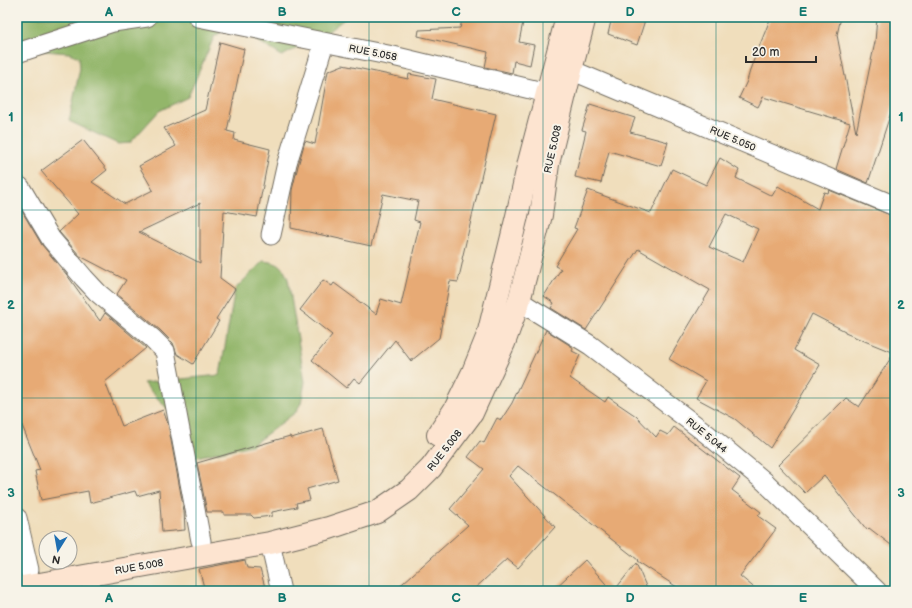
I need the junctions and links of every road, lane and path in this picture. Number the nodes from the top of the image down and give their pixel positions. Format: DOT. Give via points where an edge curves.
graph roads {
  1 [pos="147,17"];
  2 [pos="198,17"];
  3 [pos="567,17"];
  4 [pos="585,17"];
  5 [pos="324,43"];
  6 [pos="17,53"];
  7 [pos="571,70"];
  8 [pos="547,93"];
  9 [pos="20,187"];
  10 [pos="895,206"];
  11 [pos="271,235"];
  12 [pos="519,301"];
  13 [pos="17,518"];
  14 [pos="201,541"];
  15 [pos="270,543"];
  16 [pos="24,581"];
  17 [pos="281,591"];
  18 [pos="877,591"];
  1 -- 6 [label="street" via="113,22"];
  2 -- 5 [label="street, RUE 5.058"];
  3 -- 8 [label="main road, RUE 5.008"];
  4 -- 7 [label="main road, RUE 5.008"];
  5 -- 8 [label="street, RUE 5.058" via="392,56"];
  5 -- 11 [label="street" via="287,162"];
  7 -- 10 [label="street, RUE 5.050"];
  7 -- 12 [label="main road, RUE 5.008" via="548,164 541,215"];
  8 -- 14 [label="main road, RUE 5.008" via="488,335 455,409 438,436 419,460 397,480 368,499 325,516"];
  9 -- 14 [label="street" via="52,239 84,278 165,351"];
  12 -- 15 [label="main road, RUE 5.008" via="504,343 472,413 431,468 409,490 377,512 329,528"];
  12 -- 18 [label="street, RUE 5.044" via="590,345 707,434 765,482"];
  13 -- 16 [label="street"];
  14 -- 16 [label="main road, RUE 5.008"];
  15 -- 16 [label="main road, RUE 5.008"];
  15 -- 17 [label="street"];
}
